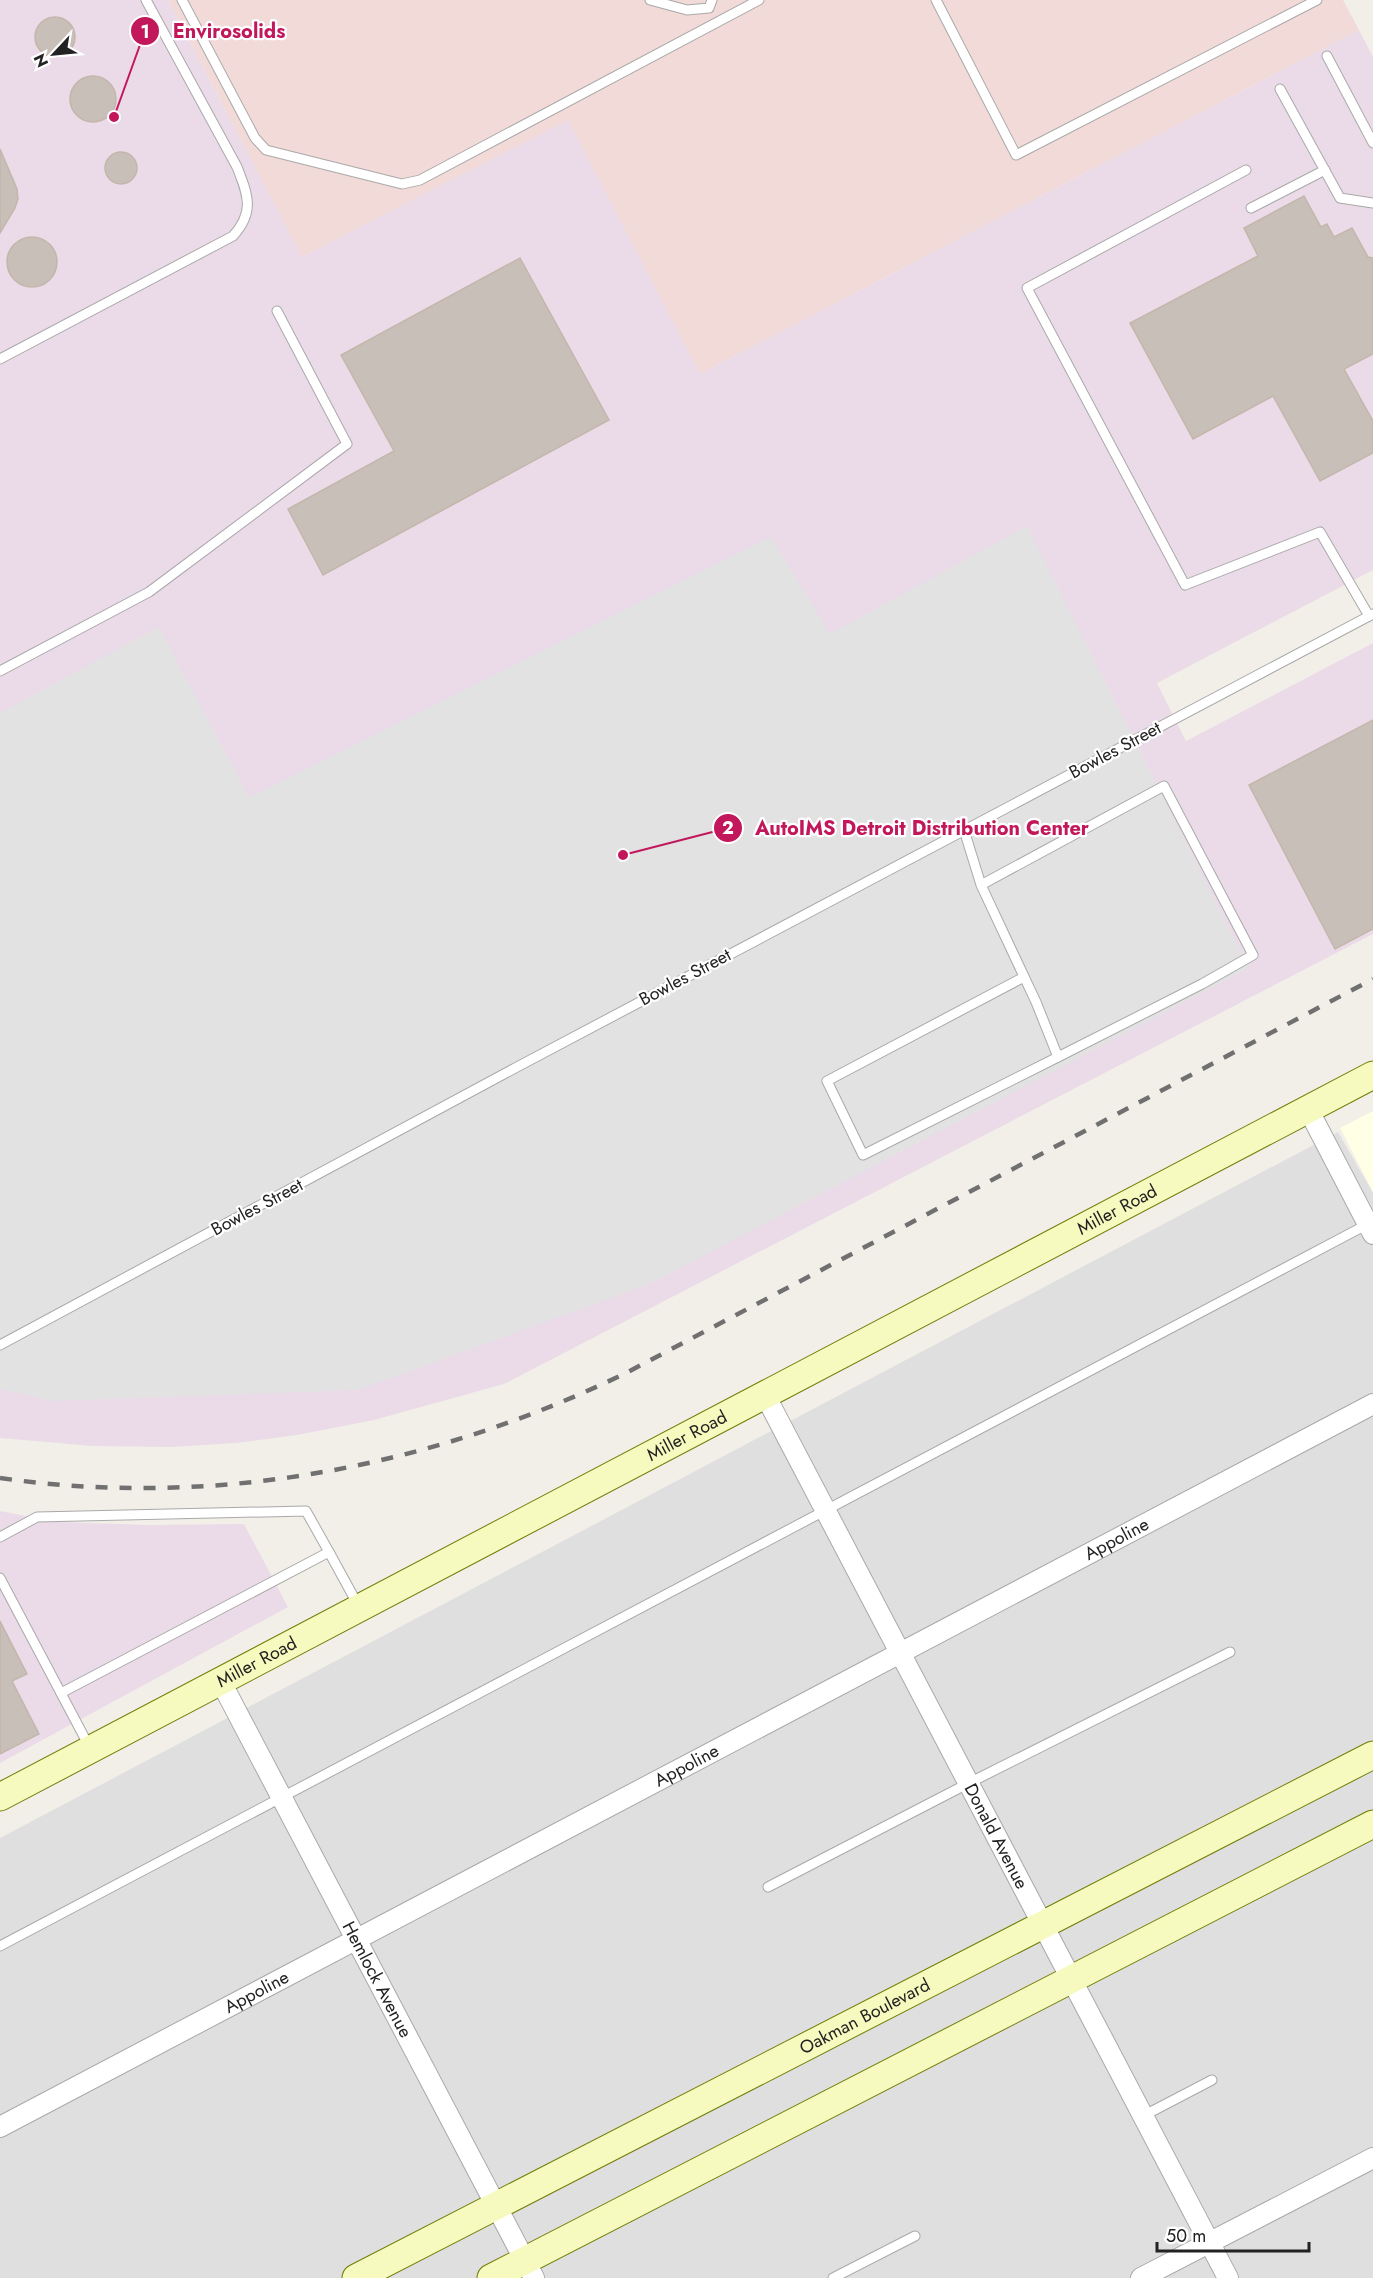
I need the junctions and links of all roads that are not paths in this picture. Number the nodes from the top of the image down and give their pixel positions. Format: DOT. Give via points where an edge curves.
graph roads {
  1 [pos="146,0"];
  2 [pos="182,0"];
  3 [pos="650,0"];
  4 [pos="759,0"];
  5 [pos="936,0"];
  6 [pos="1317,0"];
  7 [pos="710,4"];
  8 [pos="720,21"];
  9 [pos="1328,56"];
  10 [pos="1280,89"];
  11 [pos="1373,143"];
  12 [pos="1245,170"];
  13 [pos="1325,170"];
  14 [pos="1373,203"];
  15 [pos="1251,208"];
  16 [pos="277,311"];
  17 [pos="0,359"];
  18 [pos="1371,615"];
  19 [pos="0,671"];
  20 [pos="964,830"];
  21 [pos="981,885"];
  22 [pos="1024,977"];
  23 [pos="1058,1057"];
  24 [pos="1373,1075"];
  25 [pos="1308,1109"];
  26 [pos="1370,1229"];
  27 [pos="0,1345"];
  28 [pos="765,1395"];
  29 [pos="1373,1404"];
  30 [pos="826,1510"];
  31 [pos="0,1537"];
  32 [pos="329,1552"];
  33 [pos="0,1578"];
  34 [pos="360,1608"];
  35 [pos="1230,1652"];
  36 [pos="901,1653"];
  37 [pos="222,1682"];
  38 [pos="61,1693"];
  39 [pos="91,1750"];
  40 [pos="1373,1755"];
  41 [pos="969,1783"];
  42 [pos="282,1796"];
  43 [pos="0,1797"];
  44 [pos="1373,1824"];
  45 [pos="768,1887"];
  46 [pos="1043,1925"];
  47 [pos="356,1939"];
  48 [pos="0,1946"];
  49 [pos="1071,1979"];
  50 [pos="1212,2080"];
  51 [pos="1143,2116"];
  52 [pos="0,2127"];
  53 [pos="1373,2158"];
  54 [pos="497,2206"];
  55 [pos="915,2236"];
  56 [pos="1209,2243"];
  57 [pos="530,2269"];
  58 [pos="356,2278"];
  59 [pos="492,2278"];
  60 [pos="833,2278"];
  61 [pos="1141,2278"];
  62 [pos="1228,2278"];
  1 -- 17 [label="lane" via="237,167 248,208 243,224 233,236"];
  2 -- 8 [label="lane" via="255,138 266,150 402,184 420,180"];
  3 -- 7 [label="lane" via="687,10"];
  4 -- 8 [label="lane"];
  5 -- 6 [label="lane" via="1016,155"];
  7 -- 8 [label="lane"];
  9 -- 11 [label="lane"];
  10 -- 13 [label="lane"];
  12 -- 18 [label="lane" via="1027,288 1185,585 1320,532"];
  13 -- 14 [label="lane" via="1340,198"];
  13 -- 15 [label="lane"];
  16 -- 19 [label="lane" via="347,444 149,592"];
  18 -- 20 [label="lane, Bowles Street"];
  20 -- 21 [label="lane"];
  20 -- 27 [label="lane, Bowles Street"];
  21 -- 22 [label="lane"];
  21 -- 23 [label="lane" via="1164,786 1253,955"];
  22 -- 23 [label="lane"];
  22 -- 23 [label="lane" via="827,1081 863,1155"];
  24 -- 25 [label="street, Miller Road"];
  25 -- 26 [label="street"];
  25 -- 28 [label="street, Miller Road"];
  26 -- 30 [label="lane"];
  28 -- 30 [label="street, Donald Avenue"];
  28 -- 34 [label="street, Miller Road"];
  29 -- 36 [label="street, Appoline"];
  30 -- 36 [label="street, Donald Avenue"];
  30 -- 42 [label="lane"];
  31 -- 32 [label="lane" via="37,1517 306,1512"];
  32 -- 34 [label="lane"];
  32 -- 38 [label="lane"];
  33 -- 38 [label="lane"];
  34 -- 37 [label="street, Miller Road"];
  35 -- 41 [label="lane"];
  36 -- 41 [label="street, Donald Avenue"];
  36 -- 47 [label="street, Appoline"];
  37 -- 39 [label="street, Miller Road"];
  37 -- 42 [label="street, Hemlock Avenue"];
  38 -- 39 [label="lane"];
  39 -- 43 [label="street, Miller Road"];
  40 -- 46 [label="street, Oakman Boulevard"];
  41 -- 45 [label="lane"];
  41 -- 46 [label="street, Donald Avenue"];
  42 -- 47 [label="street, Hemlock Avenue"];
  42 -- 48 [label="lane"];
  44 -- 49 [label="street"];
  46 -- 49 [label="street, Donald Avenue"];
  46 -- 54 [label="street, Oakman Boulevard"];
  47 -- 52 [label="street, Appoline"];
  47 -- 54 [label="street, Hemlock Avenue"];
  49 -- 51 [label="street, Donald Avenue"];
  49 -- 57 [label="street"];
  50 -- 51 [label="lane"];
  51 -- 56 [label="street, Donald Avenue"];
  53 -- 56 [label="street"];
  54 -- 57 [label="street, Hemlock Avenue"];
  54 -- 58 [label="street, Oakman Boulevard"];
  55 -- 60 [label="lane"];
  56 -- 61 [label="street"];
  56 -- 62 [label="street, Donald Avenue"];
  57 -- 59 [label="street"];
}
